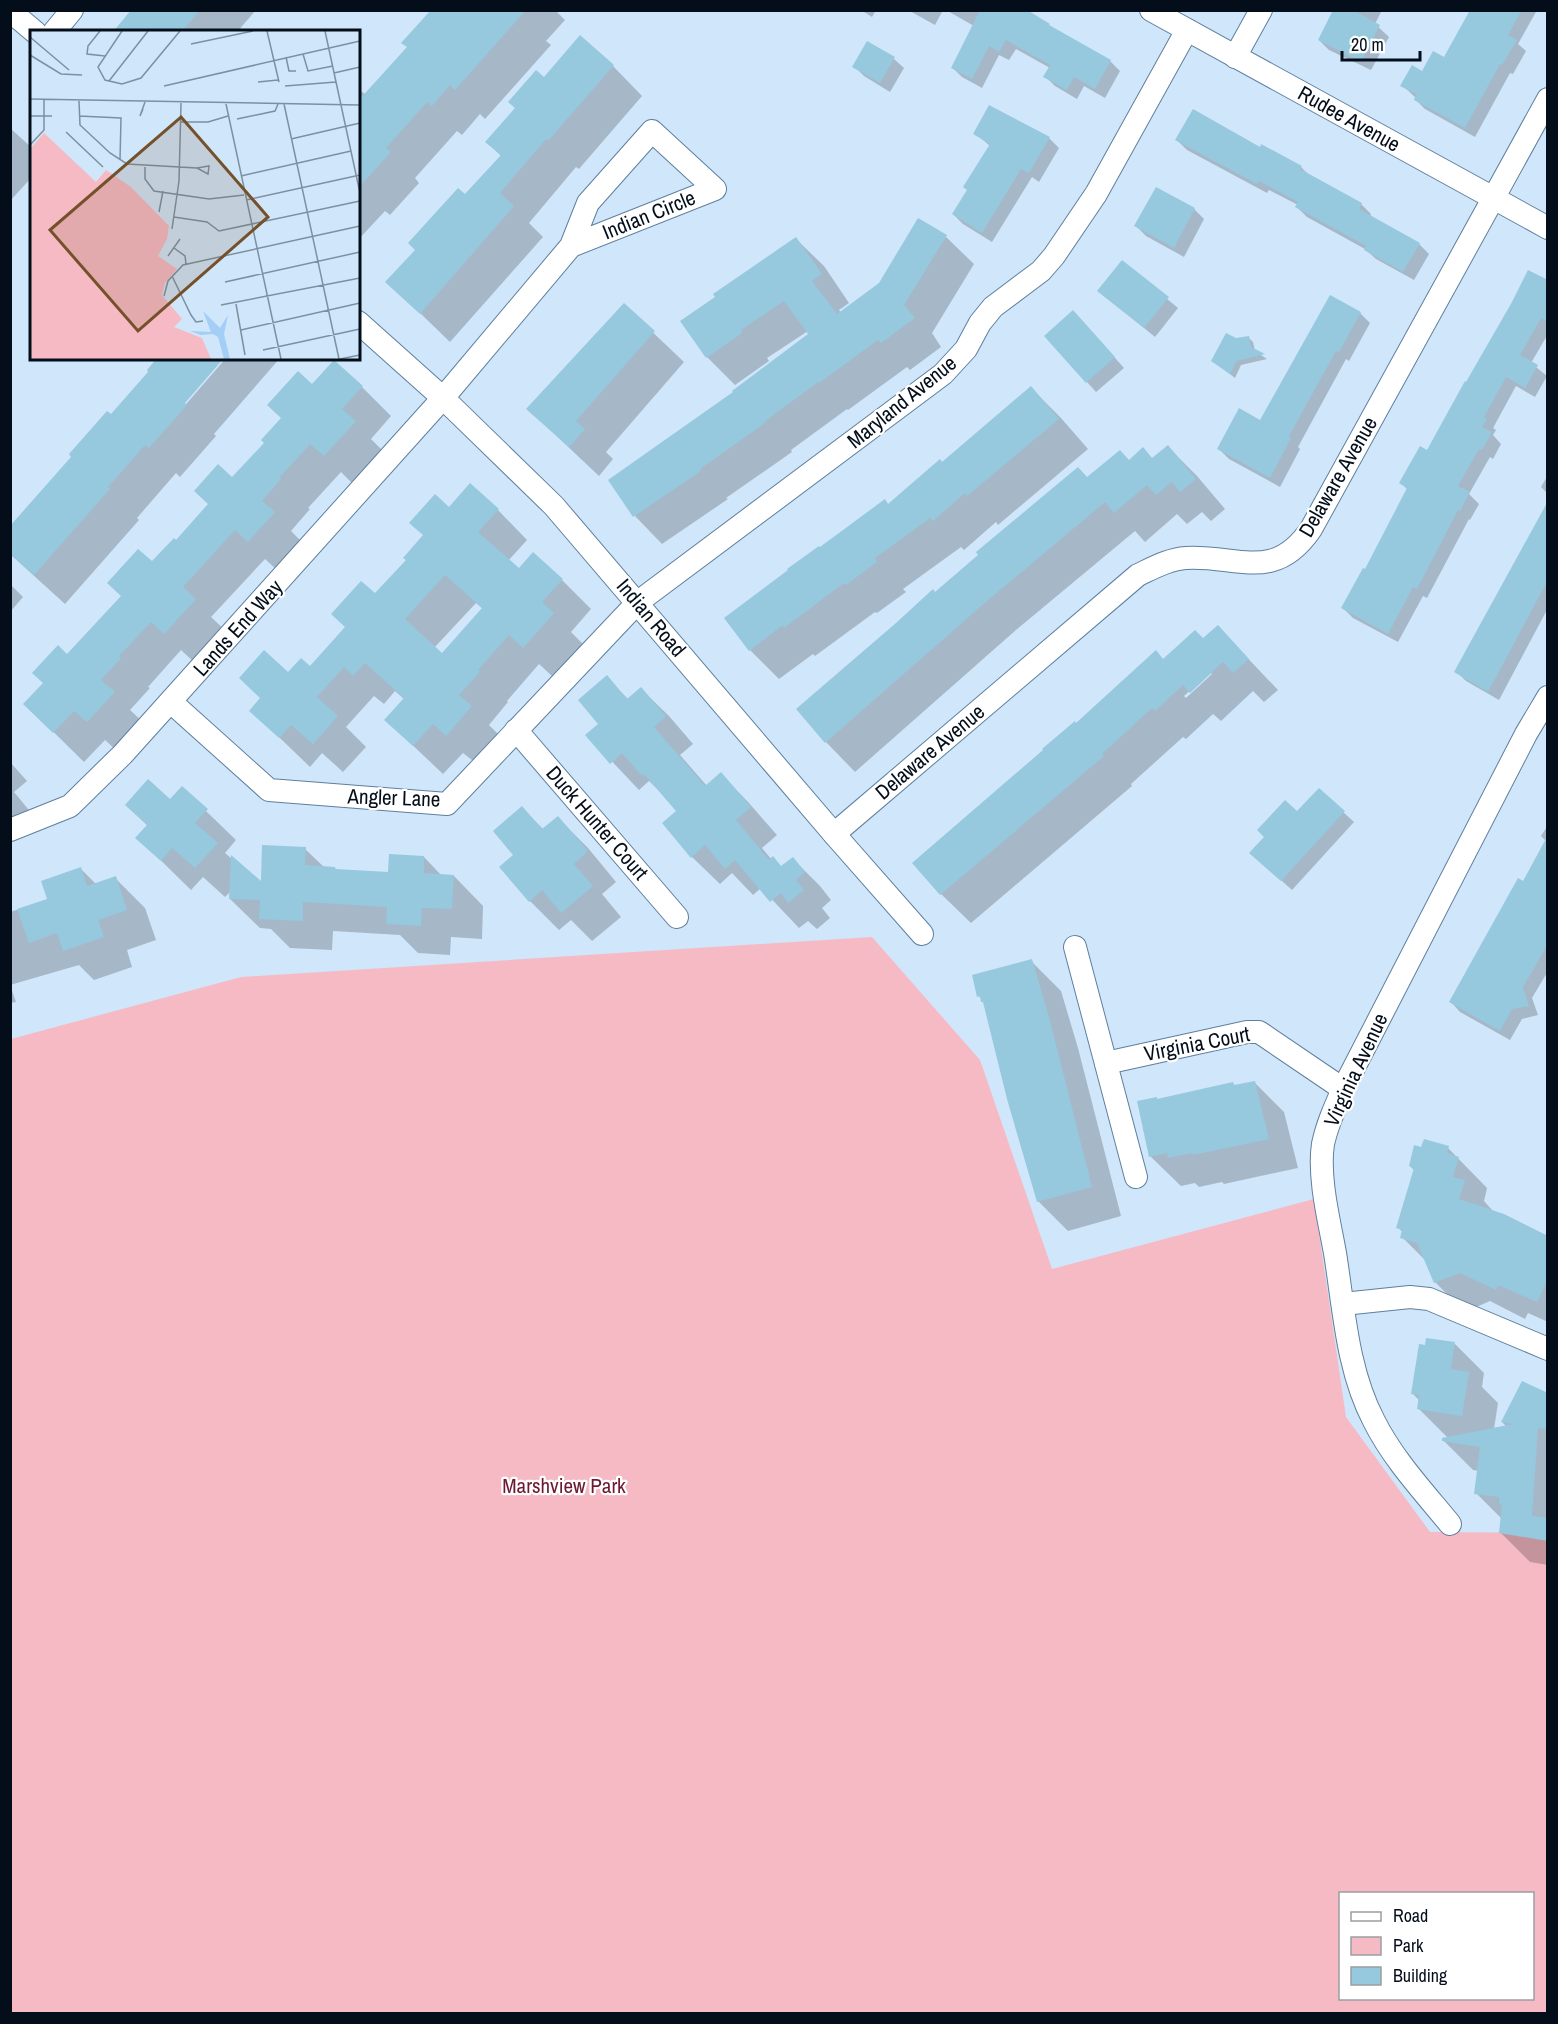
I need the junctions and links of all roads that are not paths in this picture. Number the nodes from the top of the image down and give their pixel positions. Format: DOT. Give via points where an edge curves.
graph roads {
  1 [pos="10,10"];
  2 [pos="72,10"];
  3 [pos="1151,10"];
  4 [pos="1261,10"];
  5 [pos="33,30"];
  6 [pos="56,30"];
  7 [pos="1187,30"];
  8 [pos="1235,57"];
  9 [pos="1548,99"];
  10 [pos="1493,198"];
  11 [pos="1548,228"];
  12 [pos="571,246"];
  13 [pos="360,324"];
  14 [pos="444,398"];
  15 [pos="638,602"];
  16 [pos="1548,697"];
  17 [pos="171,702"];
  18 [pos="516,730"];
  19 [pos="10,830"];
  20 [pos="834,834"];
  21 [pos="677,917"];
  22 [pos="922,934"];
  23 [pos="1075,947"];
  24 [pos="1106,1063"];
  25 [pos="1343,1089"];
  26 [pos="1136,1177"];
  27 [pos="1343,1304"];
  28 [pos="1548,1349"];
  29 [pos="1450,1524"];
  1 -- 5 [label="street"];
  2 -- 6 [label="street"];
  3 -- 7 [label="street, Rudee Avenue"];
  4 -- 8 [label="street"];
  7 -- 8 [label="street, Rudee Avenue"];
  7 -- 15 [label="street, Maryland Avenue" via="1096,194 1054,256 1041,271 993,307 966,349 943,374"];
  8 -- 10 [label="street, Rudee Avenue"];
  9 -- 10 [label="street, Delaware Avenue"];
  10 -- 11 [label="street, Rudee Avenue"];
  10 -- 20 [label="street, Delaware Avenue" via="1302,542 1286,556 1263,563 1185,558 1138,575"];
  12 -- 12 [label="street, Indian Circle" via="704,194 715,189 652,131 588,203"];
  12 -- 14 [label="street, Indian Circle"];
  13 -- 14 [label="street, Indian Road"];
  14 -- 15 [label="street, Indian Road" via="554,506"];
  14 -- 17 [label="street, Lands End Way"];
  15 -- 18 [label="street, Angler Lane"];
  15 -- 20 [label="street, Indian Road"];
  16 -- 25 [label="street, Virginia Avenue"];
  17 -- 18 [label="street, Angler Lane" via="269,790 447,804"];
  17 -- 19 [label="street, Lands End Way" via="70,806"];
  18 -- 21 [label="street, Duck Hunter Court"];
  20 -- 22 [label="street, Indian Road"];
  23 -- 24 [label="street"];
  24 -- 25 [label="street, Virginia Court" via="1259,1032"];
  24 -- 26 [label="street"];
  25 -- 27 [label="street, Virginia Avenue" via="1323,1145 1323,1164"];
  27 -- 28 [label="street" via="1410,1297 1429,1299"];
  27 -- 29 [label="street, Virginia Avenue" via="1353,1366 1372,1419 1398,1460"];
}
